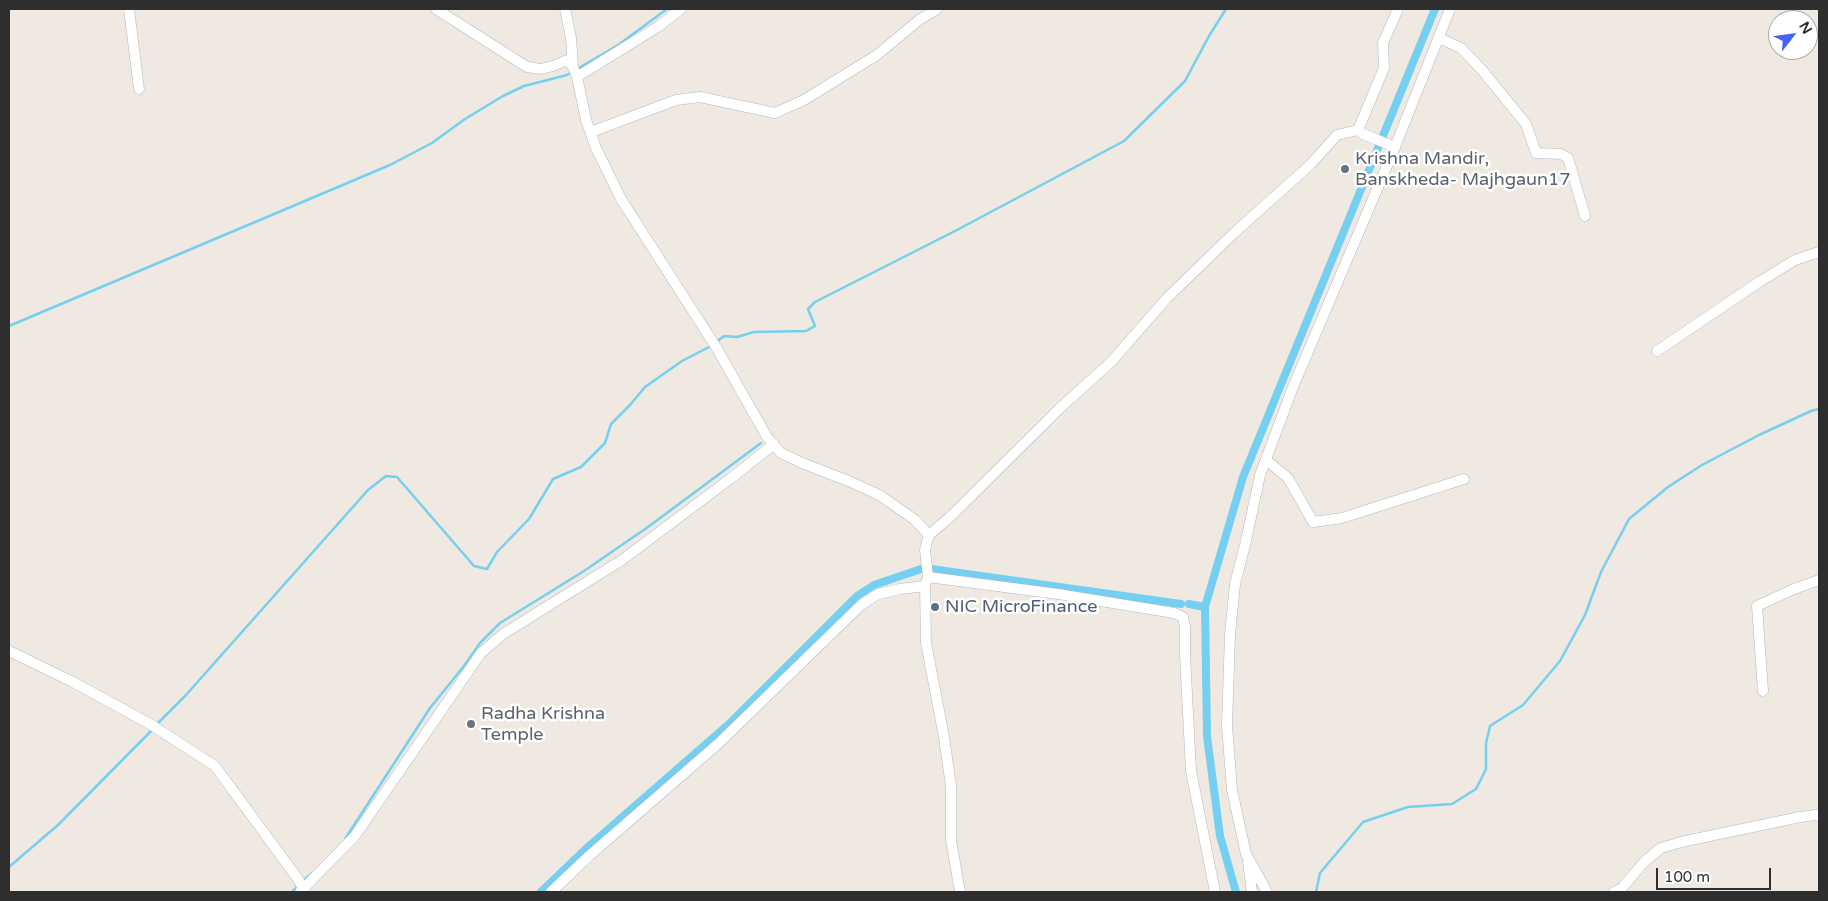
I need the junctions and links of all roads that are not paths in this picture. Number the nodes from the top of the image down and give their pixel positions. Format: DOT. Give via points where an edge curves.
graph roads {
  1 [pos="128,9"];
  2 [pos="436,9"];
  3 [pos="565,9"];
  4 [pos="681,9"];
  5 [pos="937,9"];
  6 [pos="1398,9"];
  7 [pos="1450,9"];
  8 [pos="1439,38"];
  9 [pos="575,72"];
  10 [pos="139,89"];
  11 [pos="591,132"];
  12 [pos="1361,132"];
  13 [pos="1395,146"];
  14 [pos="1585,216"];
  15 [pos="1819,252"];
  16 [pos="1657,352"];
  17 [pos="774,444"];
  18 [pos="1266,460"];
  19 [pos="1464,479"];
  20 [pos="928,535"];
  21 [pos="1819,580"];
  22 [pos="927,581"];
  23 [pos="9,651"];
  24 [pos="1763,691"];
  25 [pos="1819,816"];
  26 [pos="1246,854"];
  27 [pos="302,888"];
  28 [pos="552,892"];
  29 [pos="960,892"];
  30 [pos="1215,892"];
  31 [pos="1252,892"];
  32 [pos="1267,892"];
  33 [pos="1614,892"];
  1 -- 10 [label="street"];
  2 -- 9 [label="street" via="527,67 541,69 567,60"];
  3 -- 9 [label="street"];
  4 -- 9 [label="street" via="659,26"];
  5 -- 11 [label="street" via="877,55 804,100 775,113 700,97 676,100"];
  6 -- 12 [label="street" via="1383,42 1384,68"];
  7 -- 8 [label="street"];
  8 -- 13 [label="street"];
  8 -- 14 [label="street" via="1461,48 1482,70 1526,124 1536,153 1561,154 1568,158"];
  9 -- 11 [label="street"];
  11 -- 17 [label="street" via="621,199"];
  12 -- 13 [label="street"];
  12 -- 20 [label="street" via="1337,136 1167,298 1111,362"];
  13 -- 18 [label="street" via="1293,386"];
  15 -- 16 [label="street" via="1795,260 1759,282"];
  17 -- 20 [label="street" via="781,453 881,496 915,520"];
  17 -- 27 [label="street" via="622,560 503,634 481,653 355,836"];
  18 -- 19 [label="street" via="1288,478 1313,522 1342,518"];
  18 -- 26 [label="street" via="1235,584 1230,634 1227,726 1232,790"];
  20 -- 22 [label="street"];
  21 -- 24 [label="street" via="1757,606"];
  22 -- 28 [label="street" via="878,594 861,605 720,743"];
  22 -- 29 [label="street" via="926,643 951,786 951,840"];
  22 -- 30 [label="street" via="1058,594 1183,617 1191,771"];
  23 -- 27 [label="street" via="155,726 215,766"];
  25 -- 33 [label="street" via="1800,817 1661,848 1644,861 1622,888"];
  26 -- 31 [label="street"];
  26 -- 32 [label="street"];
}
